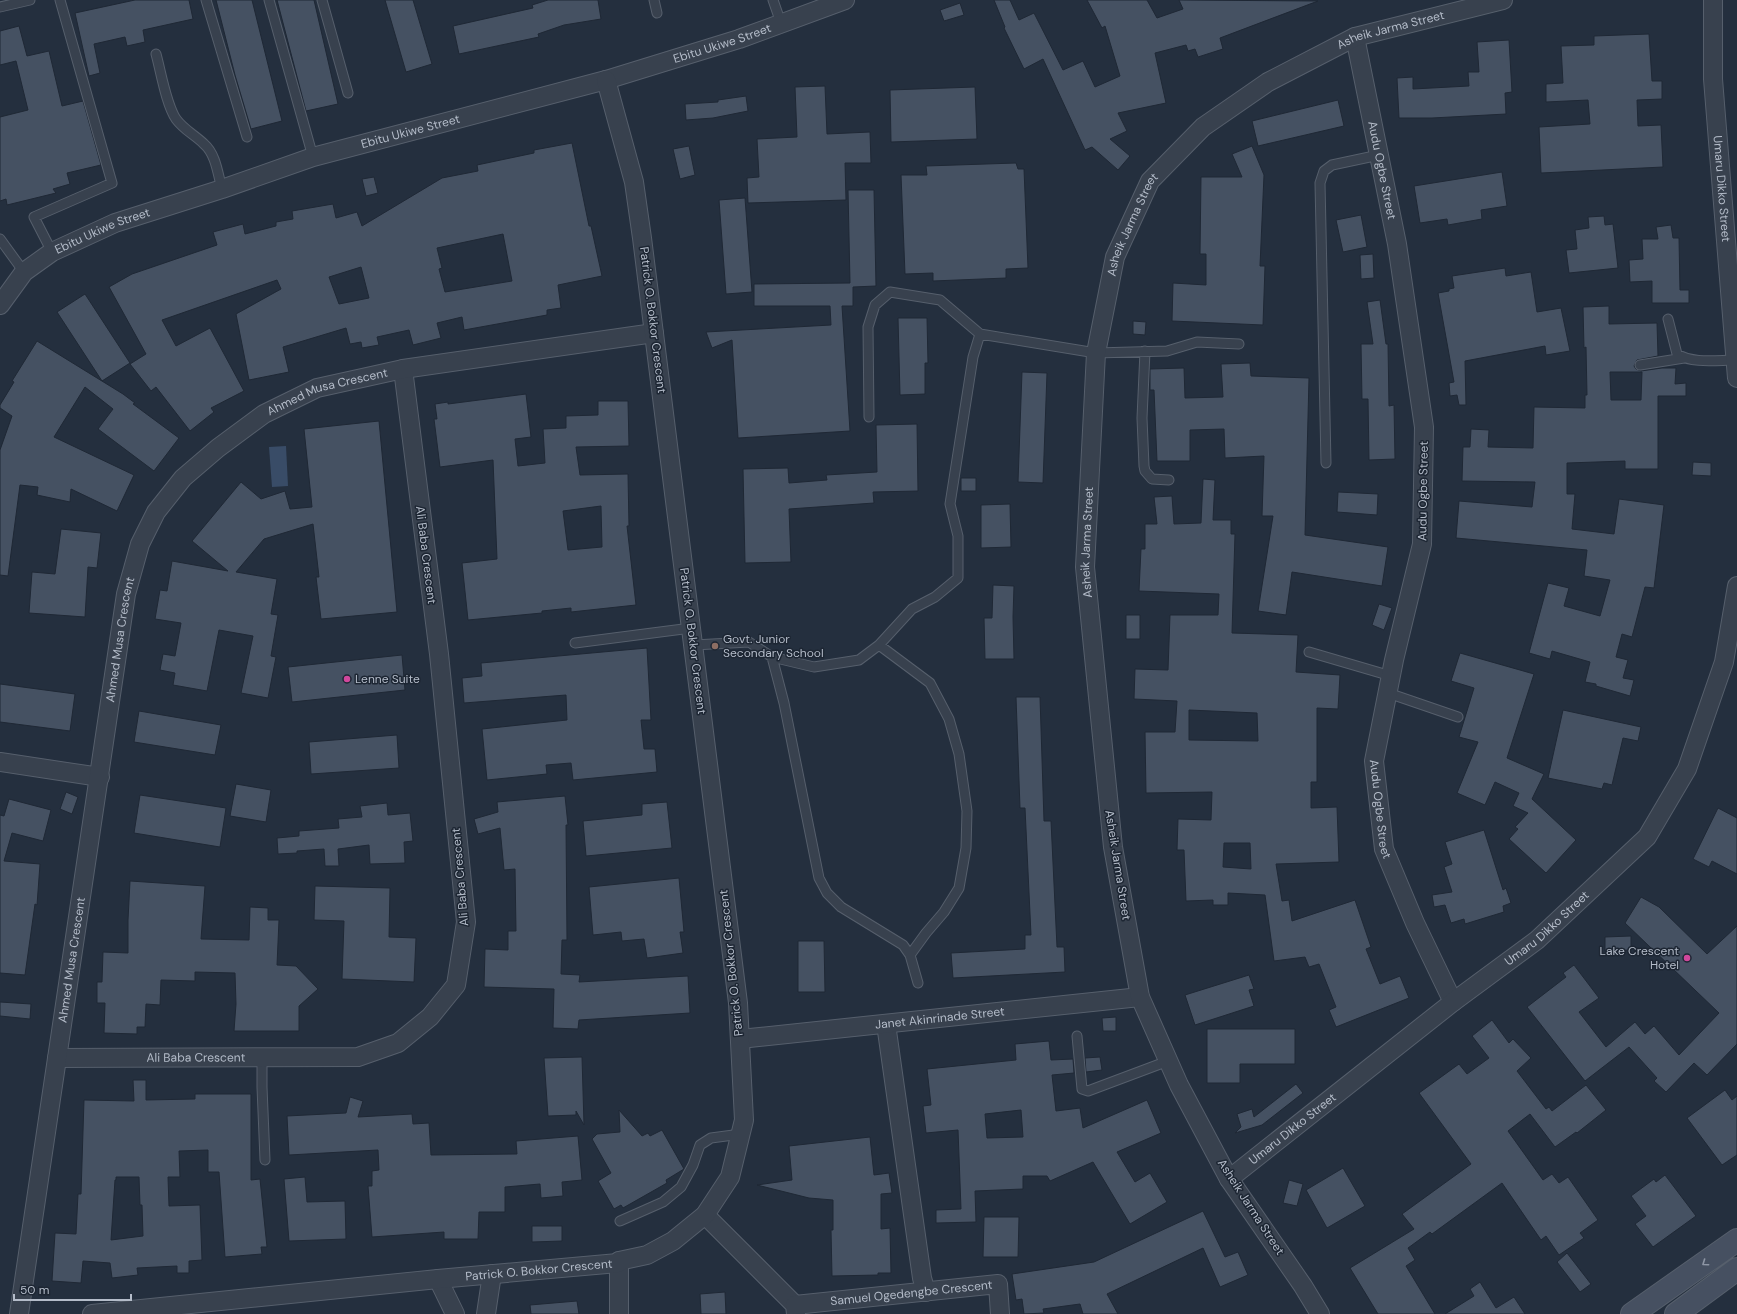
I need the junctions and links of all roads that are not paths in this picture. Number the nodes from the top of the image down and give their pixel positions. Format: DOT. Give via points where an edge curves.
graph roads {
  1 [pos="30,0"];
  2 [pos="60,0"];
  3 [pos="206,0"];
  4 [pos="269,0"];
  5 [pos="322,0"];
  6 [pos="654,0"];
  7 [pos="774,0"];
  8 [pos="1503,0"];
  9 [pos="1713,0"];
  10 [pos="833,2"];
  11 [pos="0,7"];
  12 [pos="657,13"];
  13 [pos="781,23"];
  14 [pos="1355,37"];
  15 [pos="156,54"];
  16 [pos="606,80"];
  17 [pos="348,93"];
  18 [pos="246,137"];
  19 [pos="1379,155"];
  20 [pos="313,157"];
  21 [pos="222,189"];
  22 [pos="0,239"];
  23 [pos="52,252"];
  24 [pos="24,272"];
  25 [pos="0,305"];
  26 [pos="1668,319"];
  27 [pos="654,333"];
  28 [pos="980,334"];
  29 [pos="1239,344"];
  30 [pos="1145,351"];
  31 [pos="1096,353"];
  32 [pos="1684,358"];
  33 [pos="1640,365"];
  34 [pos="403,369"];
  35 [pos="1736,369"];
  36 [pos="869,418"];
  37 [pos="1326,463"];
  38 [pos="1169,480"];
  39 [pos="1737,586"];
  40 [pos="693,636"];
  41 [pos="575,643"];
  42 [pos="879,646"];
  43 [pos="1309,652"];
  44 [pos="772,657"];
  45 [pos="1389,685"];
  46 [pos="1458,717"];
  47 [pos="0,762"];
  48 [pos="100,777"];
  49 [pos="910,955"];
  50 [pos="918,983"];
  51 [pos="1140,997"];
  52 [pos="1453,1002"];
  53 [pos="886,1024"];
  54 [pos="1077,1036"];
  55 [pos="740,1039"];
  56 [pos="262,1057"];
  57 [pos="57,1058"];
  58 [pos="1168,1060"];
  59 [pos="741,1134"];
  60 [pos="265,1160"];
  61 [pos="1229,1179"];
  62 [pos="705,1215"];
  63 [pos="620,1221"];
  64 [pos="1737,1240"];
  65 [pos="619,1261"];
  66 [pos="1737,1268"];
  67 [pos="492,1274"];
  68 [pos="438,1279"];
  69 [pos="926,1292"];
  70 [pos="795,1310"];
  71 [pos="19,1314"];
  72 [pos="92,1314"];
  73 [pos="455,1314"];
  74 [pos="486,1314"];
  75 [pos="619,1314"];
  76 [pos="1000,1314"];
  77 [pos="1320,1314"];
  78 [pos="1632,1314"];
  79 [pos="1676,1314"];
  1 -- 11 [label="lane"];
  2 -- 23 [label="lane" via="112,183 34,217"];
  3 -- 18 [label="lane"];
  4 -- 20 [label="lane"];
  5 -- 17 [label="lane"];
  6 -- 12 [label="lane"];
  7 -- 13 [label="lane"];
  8 -- 14 [label="street, Asheik Jarma Street"];
  9 -- 35 [label="street, Umaru Dikko Street" via="1713,79"];
  10 -- 13 [label="street, Ebitu Ukiwe Street"];
  13 -- 16 [label="street, Ebitu Ukiwe Street"];
  14 -- 19 [label="street, Audu Ogbe Street"];
  14 -- 31 [label="street, Asheik Jarma Street" via="1268,82 1204,128 1150,181 1115,257"];
  15 -- 21 [label="lane" via="176,119 205,144 212,154"];
  16 -- 20 [label="street, Ebitu Ukiwe Street"];
  16 -- 27 [label="street, Patrick O. Bokkor Crescent" via="634,182"];
  19 -- 37 [label="lane" via="1332,165 1324,171 1320,183"];
  19 -- 45 [label="street, Audu Ogbe Street" via="1397,244 1424,427 1422,544"];
  20 -- 21 [label="street, Ebitu Ukiwe Street"];
  21 -- 23 [label="street, Ebitu Ukiwe Street" via="115,223"];
  22 -- 24 [label="lane"];
  23 -- 24 [label="street, Ebitu Ukiwe Street"];
  24 -- 25 [label="street, Ebitu Ukiwe Street"];
  26 -- 32 [label="lane" via="1677,354"];
  27 -- 34 [label="street, Ahmed Musa Crescent"];
  27 -- 40 [label="street, Patrick O. Bokkor Crescent"];
  28 -- 31 [label="lane"];
  28 -- 36 [label="lane" via="940,300 890,292 875,305 868,327"];
  28 -- 42 [label="lane" via="973,357 950,504 958,536 958,578 935,597 912,609"];
  29 -- 30 [label="lane" via="1197,342 1174,350"];
  30 -- 31 [label="lane"];
  30 -- 38 [label="lane" via="1142,418 1144,466 1152,479"];
  31 -- 51 [label="street, Asheik Jarma Street" via="1085,567 1113,848"];
  32 -- 33 [label="lane"];
  32 -- 35 [label="lane"];
  34 -- 48 [label="street, Ahmed Musa Crescent" via="317,388 264,414 183,478 156,512 140,544 126,594"];
  34 -- 56 [label="street, Ali Baba Crescent" via="439,654 466,922 456,985 430,1017 398,1044 358,1057"];
  39 -- 52 [label="street, Umaru Dikko Street" via="1724,662 1687,769 1647,837 1537,940"];
  40 -- 41 [label="lane"];
  40 -- 44 [label="lane" via="749,642"];
  40 -- 55 [label="street, Patrick O. Bokkor Crescent" via="738,1003"];
  42 -- 44 [label="lane" via="859,660 814,667"];
  42 -- 49 [label="lane" via="930,683 949,718 959,754 967,811 966,848 959,888 944,912"];
  43 -- 45 [label="lane"];
  44 -- 49 [label="lane" via="784,703 818,878 827,893 841,907 903,944"];
  45 -- 46 [label="lane"];
  45 -- 52 [label="street, Audu Ogbe Street" via="1374,761 1384,849 1415,923"];
  47 -- 48 [label="street"];
  48 -- 57 [label="street, Ahmed Musa Crescent"];
  49 -- 50 [label="lane"];
  51 -- 53 [label="street, Janet Akinrinade Street"];
  51 -- 58 [label="street, Asheik Jarma Street"];
  52 -- 61 [label="street, Umaru Dikko Street"];
  53 -- 55 [label="street, Janet Akinrinade Street"];
  53 -- 69 [label="street"];
  54 -- 58 [label="lane" via="1082,1089 1088,1091"];
  55 -- 59 [label="street, Patrick O. Bokkor Crescent" via="744,1120"];
  56 -- 57 [label="street, Ali Baba Crescent"];
  56 -- 60 [label="lane"];
  57 -- 71 [label="street, Ahmed Musa Crescent"];
  58 -- 61 [label="street, Asheik Jarma Street"];
  59 -- 62 [label="street, Patrick O. Bokkor Crescent" via="730,1177"];
  59 -- 63 [label="lane" via="711,1138 700,1145 681,1187 663,1202"];
  61 -- 77 [label="street, Asheik Jarma Street"];
  62 -- 65 [label="street, Patrick O. Bokkor Crescent" via="673,1241 647,1255"];
  62 -- 70 [label="street"];
  64 -- 78 [label="street, one-way"];
  65 -- 67 [label="street, Patrick O. Bokkor Crescent"];
  65 -- 75 [label="street"];
  66 -- 79 [label="street"];
  67 -- 68 [label="street, Patrick O. Bokkor Crescent"];
  67 -- 74 [label="street"];
  68 -- 72 [label="street, Patrick O. Bokkor Crescent"];
  68 -- 73 [label="street"];
  69 -- 70 [label="street, Samuel Ogedengbe Crescent"];
  69 -- 76 [label="street, Samuel Ogedengbe Crescent" via="998,1284"];
}
